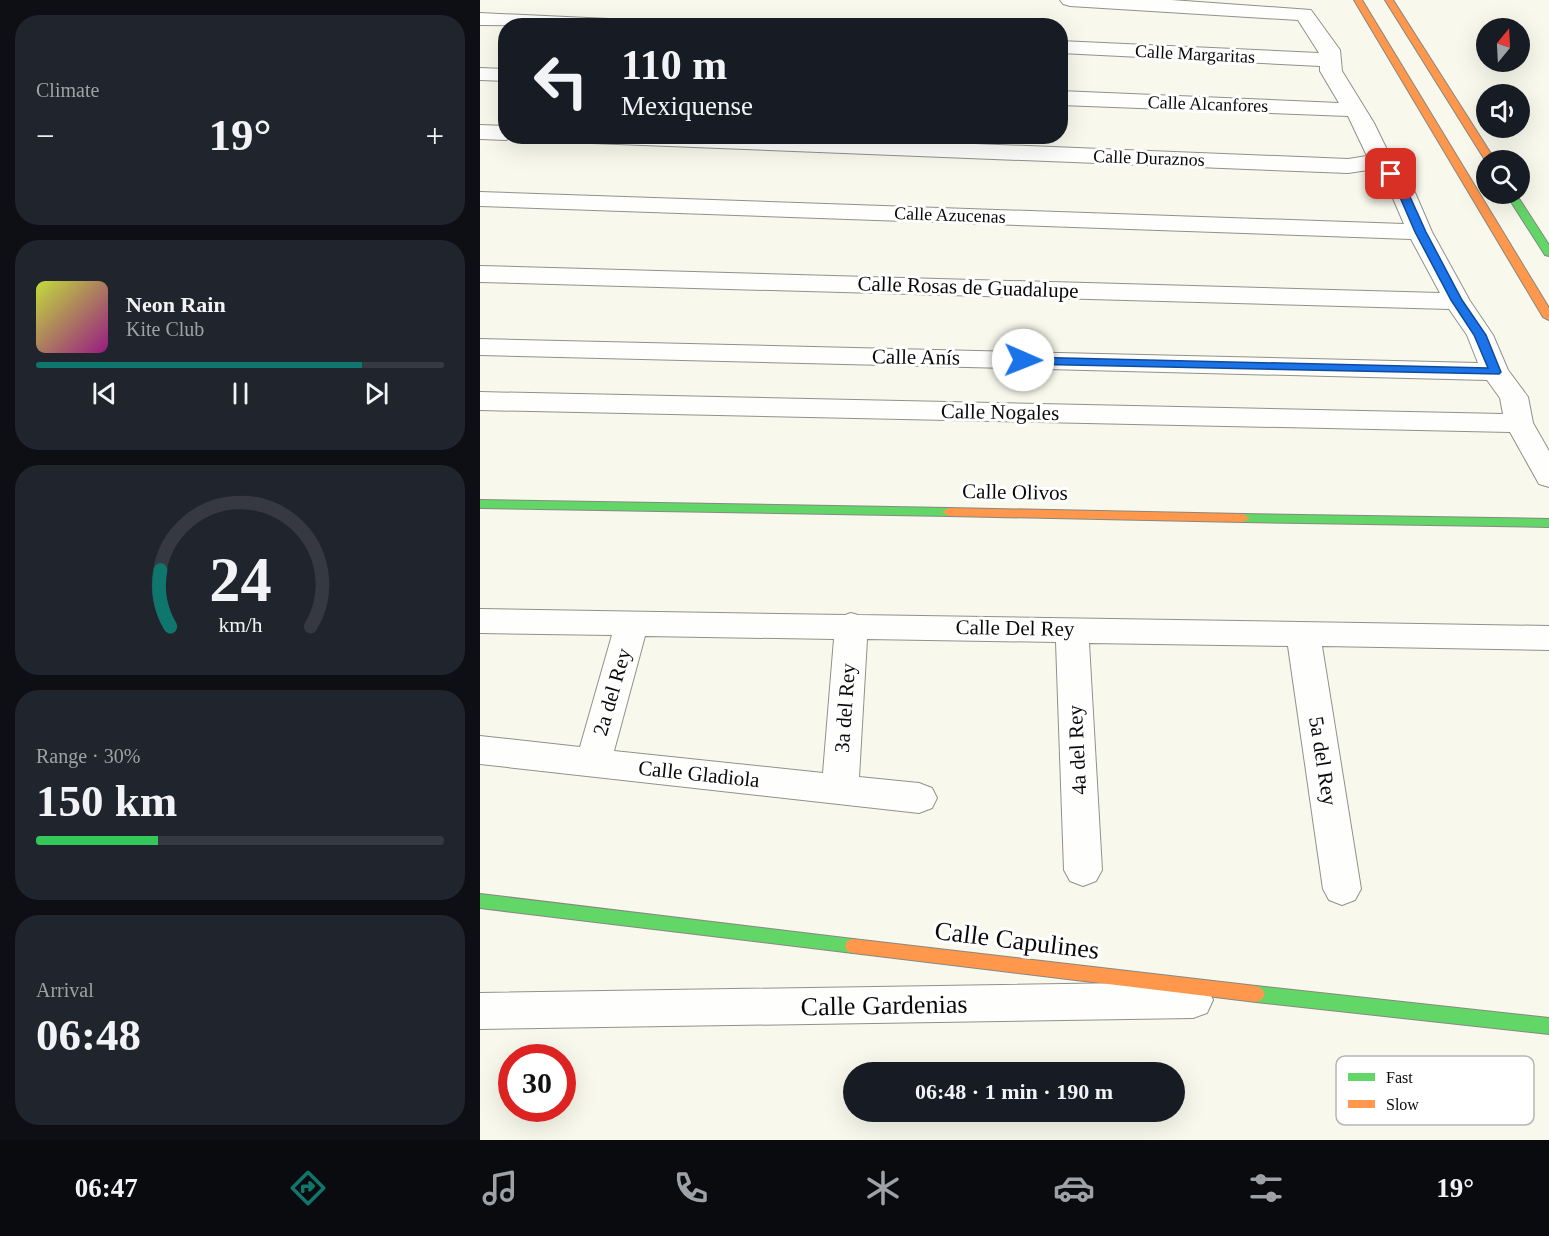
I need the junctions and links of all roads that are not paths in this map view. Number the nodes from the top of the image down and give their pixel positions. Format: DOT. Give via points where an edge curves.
graph roads {
  1 [pos="1070,0"];
  2 [pos="1358,0"];
  3 [pos="1389,0"];
  4 [pos="480,19"];
  5 [pos="498,20"];
  6 [pos="1068,47"];
  7 [pos="1330,60"];
  8 [pos="480,74"];
  9 [pos="498,75"];
  10 [pos="1068,98"];
  11 [pos="1355,111"];
  12 [pos="480,132"];
  13 [pos="498,133"];
  14 [pos="794,144"];
  15 [pos="1484,150"];
  16 [pos="1381,161"];
  17 [pos="480,199"];
  18 [pos="1517,204"];
  19 [pos="1420,232"];
  20 [pos="1549,253"];
  21 [pos="480,274"];
  22 [pos="1457,300"];
  23 [pos="1549,318"];
  24 [pos="480,346"];
  25 [pos="1495,372"];
  26 [pos="480,401"];
  27 [pos="1519,423"];
  28 [pos="1549,477"];
  29 [pos="480,504"];
  30 [pos="1549,523"];
  31 [pos="480,621"];
  32 [pos="632,623"];
  33 [pos="851,626"];
  34 [pos="1072,629"];
  35 [pos="1303,633"];
  36 [pos="1549,638"];
  37 [pos="480,750"];
  38 [pos="593,762"];
  39 [pos="840,790"];
  40 [pos="919,798"];
  41 [pos="1083,870"];
  42 [pos="1342,889"];
  43 [pos="480,901"];
  44 [pos="1288,998"];
  45 [pos="480,1011"];
  46 [pos="1549,1026"];
  1 -- 7 [label="street" via="1304,14 1329,50"];
  2 -- 23 [label="main road"];
  3 -- 15 [label="main road"];
  4 -- 5 [label="street"];
  6 -- 7 [label="street, Calle Margaritas"];
  7 -- 11 [label="street" via="1331,71"];
  8 -- 9 [label="street"];
  10 -- 11 [label="street, Calle Alcanfores"];
  11 -- 16 [label="street"];
  12 -- 13 [label="street"];
  14 -- 16 [label="street, Calle Duraznos" via="1348,166"];
  16 -- 19 [label="street" via="1401,188"];
  17 -- 19 [label="street, Calle Azucenas"];
  18 -- 20 [label="main road"];
  19 -- 22 [label="street"];
  21 -- 22 [label="street, Calle Rosas de Guadalupe"];
  22 -- 25 [label="street" via="1480,335"];
  24 -- 25 [label="street, Calle Anís"];
  25 -- 27 [label="street" via="1514,397"];
  26 -- 27 [label="street, Calle Nogales"];
  27 -- 28 [label="street"];
  29 -- 30 [label="main road, Calle Olivos"];
  31 -- 32 [label="street, Calle Del Rey"];
  32 -- 33 [label="street, Calle Del Rey"];
  32 -- 38 [label="street, 2a del Rey"];
  33 -- 34 [label="street, Calle Del Rey"];
  33 -- 39 [label="street, 3a del Rey"];
  34 -- 35 [label="street, Calle Del Rey"];
  34 -- 41 [label="street, 4a del Rey"];
  35 -- 36 [label="street, Calle Del Rey"];
  35 -- 42 [label="street, 5a del Rey"];
  37 -- 38 [label="street, Calle Gladiola"];
  38 -- 39 [label="street, Calle Gladiola"];
  39 -- 40 [label="street, Calle Gladiola"];
  43 -- 44 [label="main road, Calle Capulines"];
  44 -- 45 [label="street, Calle Gardenias"];
  44 -- 46 [label="main road, Calle Capulines"];
}
